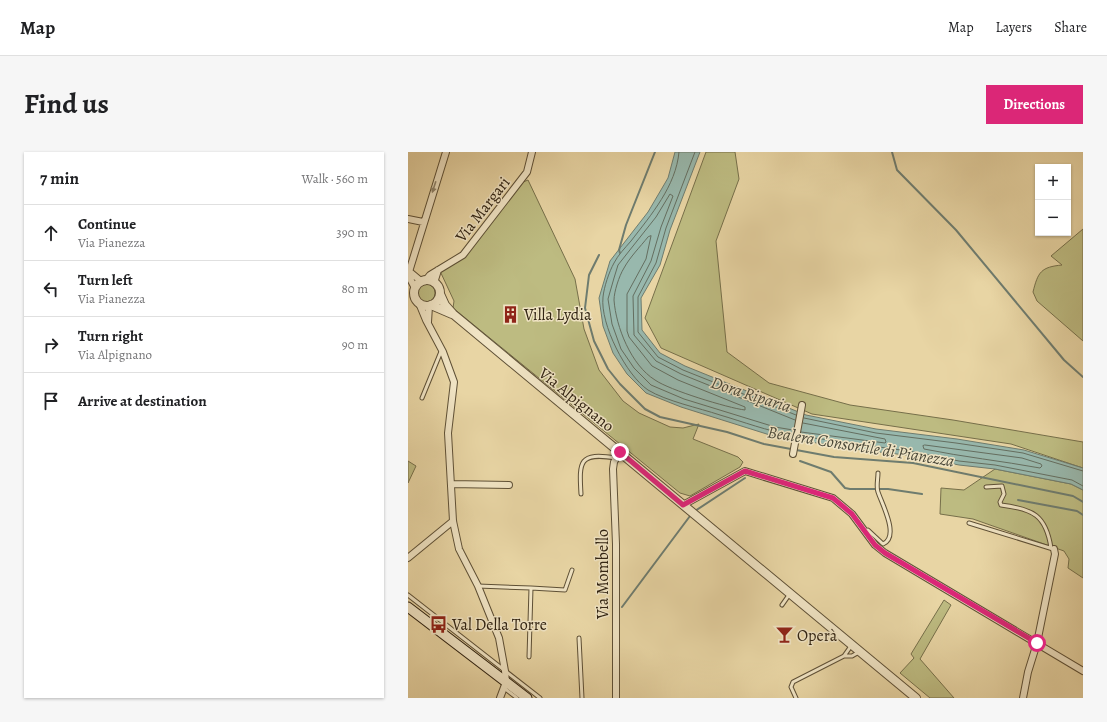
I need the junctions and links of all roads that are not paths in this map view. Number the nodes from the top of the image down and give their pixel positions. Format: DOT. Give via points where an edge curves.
graph roads {
  1 [pos="446,152"];
  2 [pos="532,152"];
  3 [pos="408,219"];
  4 [pos="423,222"];
  5 [pos="438,270"];
  6 [pos="410,272"];
  7 [pos="423,281"];
  8 [pos="434,283"];
  9 [pos="412,292"];
  10 [pos="440,294"];
  11 [pos="414,302"];
  12 [pos="430,306"];
  13 [pos="453,314"];
  14 [pos="429,325"];
  15 [pos="442,349"];
  16 [pos="422,398"];
  17 [pos="802,405"];
  18 [pos="793,454"];
  19 [pos="618,455"];
  20 [pos="878,473"];
  21 [pos="451,484"];
  22 [pos="509,485"];
  23 [pos="986,487"];
  24 [pos="581,494"];
  25 [pos="683,505"];
  26 [pos="452,521"];
  27 [pos="969,523"];
  28 [pos="865,531"];
  29 [pos="1053,549"];
  30 [pos="408,558"];
  31 [pos="572,570"];
  32 [pos="478,586"];
  33 [pos="530,588"];
  34 [pos="791,593"];
  35 [pos="408,595"];
  36 [pos="782,605"];
  37 [pos="408,606"];
  38 [pos="579,638"];
  39 [pos="1037,643"];
  40 [pos="852,645"];
  41 [pos="860,651"];
  42 [pos="844,656"];
  43 [pos="529,657"];
  44 [pos="505,671"];
  45 [pos="1083,671"];
  46 [pos="505,685"];
  47 [pos="500,698"];
  48 [pos="517,698"];
  49 [pos="527,698"];
  50 [pos="540,698"];
  51 [pos="582,698"];
  52 [pos="616,698"];
  53 [pos="796,698"];
  54 [pos="916,698"];
  55 [pos="1023,698"];
  1 -- 4 [label="street, one-way"];
  2 -- 5 [label="street, Via Margari" via="527,172 512,194 463,254"];
  3 -- 4 [label="street"];
  4 -- 6 [label="street"];
  5 -- 7 [label="street, Via Margari"];
  5 -- 8 [label="street"];
  6 -- 7 [label="street"];
  6 -- 9 [label="street" via="408,277"];
  7 -- 8 [label="street"];
  7 -- 9 [label="street"];
  8 -- 10 [label="street"];
  9 -- 11 [label="street"];
  10 -- 12 [label="street" via="438,300"];
  10 -- 13 [label="street, Via Alpignano"];
  11 -- 12 [label="street"];
  11 -- 14 [label="street"];
  12 -- 13 [label="street, Via Alpignano"];
  12 -- 14 [label="street"];
  13 -- 19 [label="street, Via Alpignano"];
  14 -- 15 [label="street"];
  15 -- 16 [label="lane"];
  15 -- 21 [label="street" via="454,382 448,433"];
  17 -- 18 [label="street"];
  19 -- 24 [label="lane" via="585,459 580,470"];
  19 -- 25 [label="street, Via Alpignano"];
  19 -- 52 [label="street, Via Mombello" via="613,468 616,544"];
  20 -- 28 [label="lane" via="877,487 888,520 889,538 882,544 868,530"];
  21 -- 22 [label="street"];
  21 -- 26 [label="street"];
  23 -- 29 [label="lane" via="1002,486 1004,494 1001,505 1028,510 1035,515 1047,528"];
  25 -- 28 [label="street" via="745,471 833,498 852,514"];
  25 -- 34 [label="street, Via Alpignano"];
  26 -- 30 [label="street"];
  26 -- 32 [label="street" via="459,549"];
  27 -- 29 [label="lane"];
  28 -- 39 [label="street" via="875,545 885,553"];
  29 -- 39 [label="street" via="1055,554"];
  31 -- 33 [label="lane" via="566,590"];
  32 -- 33 [label="lane"];
  32 -- 44 [label="street" via="499,638"];
  33 -- 43 [label="lane"];
  34 -- 36 [label="lane"];
  34 -- 40 [label="street, Via Alpignano"];
  35 -- 44 [label="lane"];
  37 -- 46 [label="main road"];
  38 -- 51 [label="lane"];
  39 -- 45 [label="street"];
  39 -- 55 [label="street"];
  40 -- 41 [label="street, Via Alpignano"];
  40 -- 42 [label="lane"];
  41 -- 42 [label="lane" via="852,656"];
  41 -- 54 [label="street, Via Alpignano"];
  42 -- 53 [label="lane" via="793,682 791,687"];
  44 -- 46 [label="street"];
  44 -- 50 [label="lane"];
  46 -- 47 [label="street"];
  46 -- 48 [label="lane"];
  46 -- 49 [label="main road"];
}
